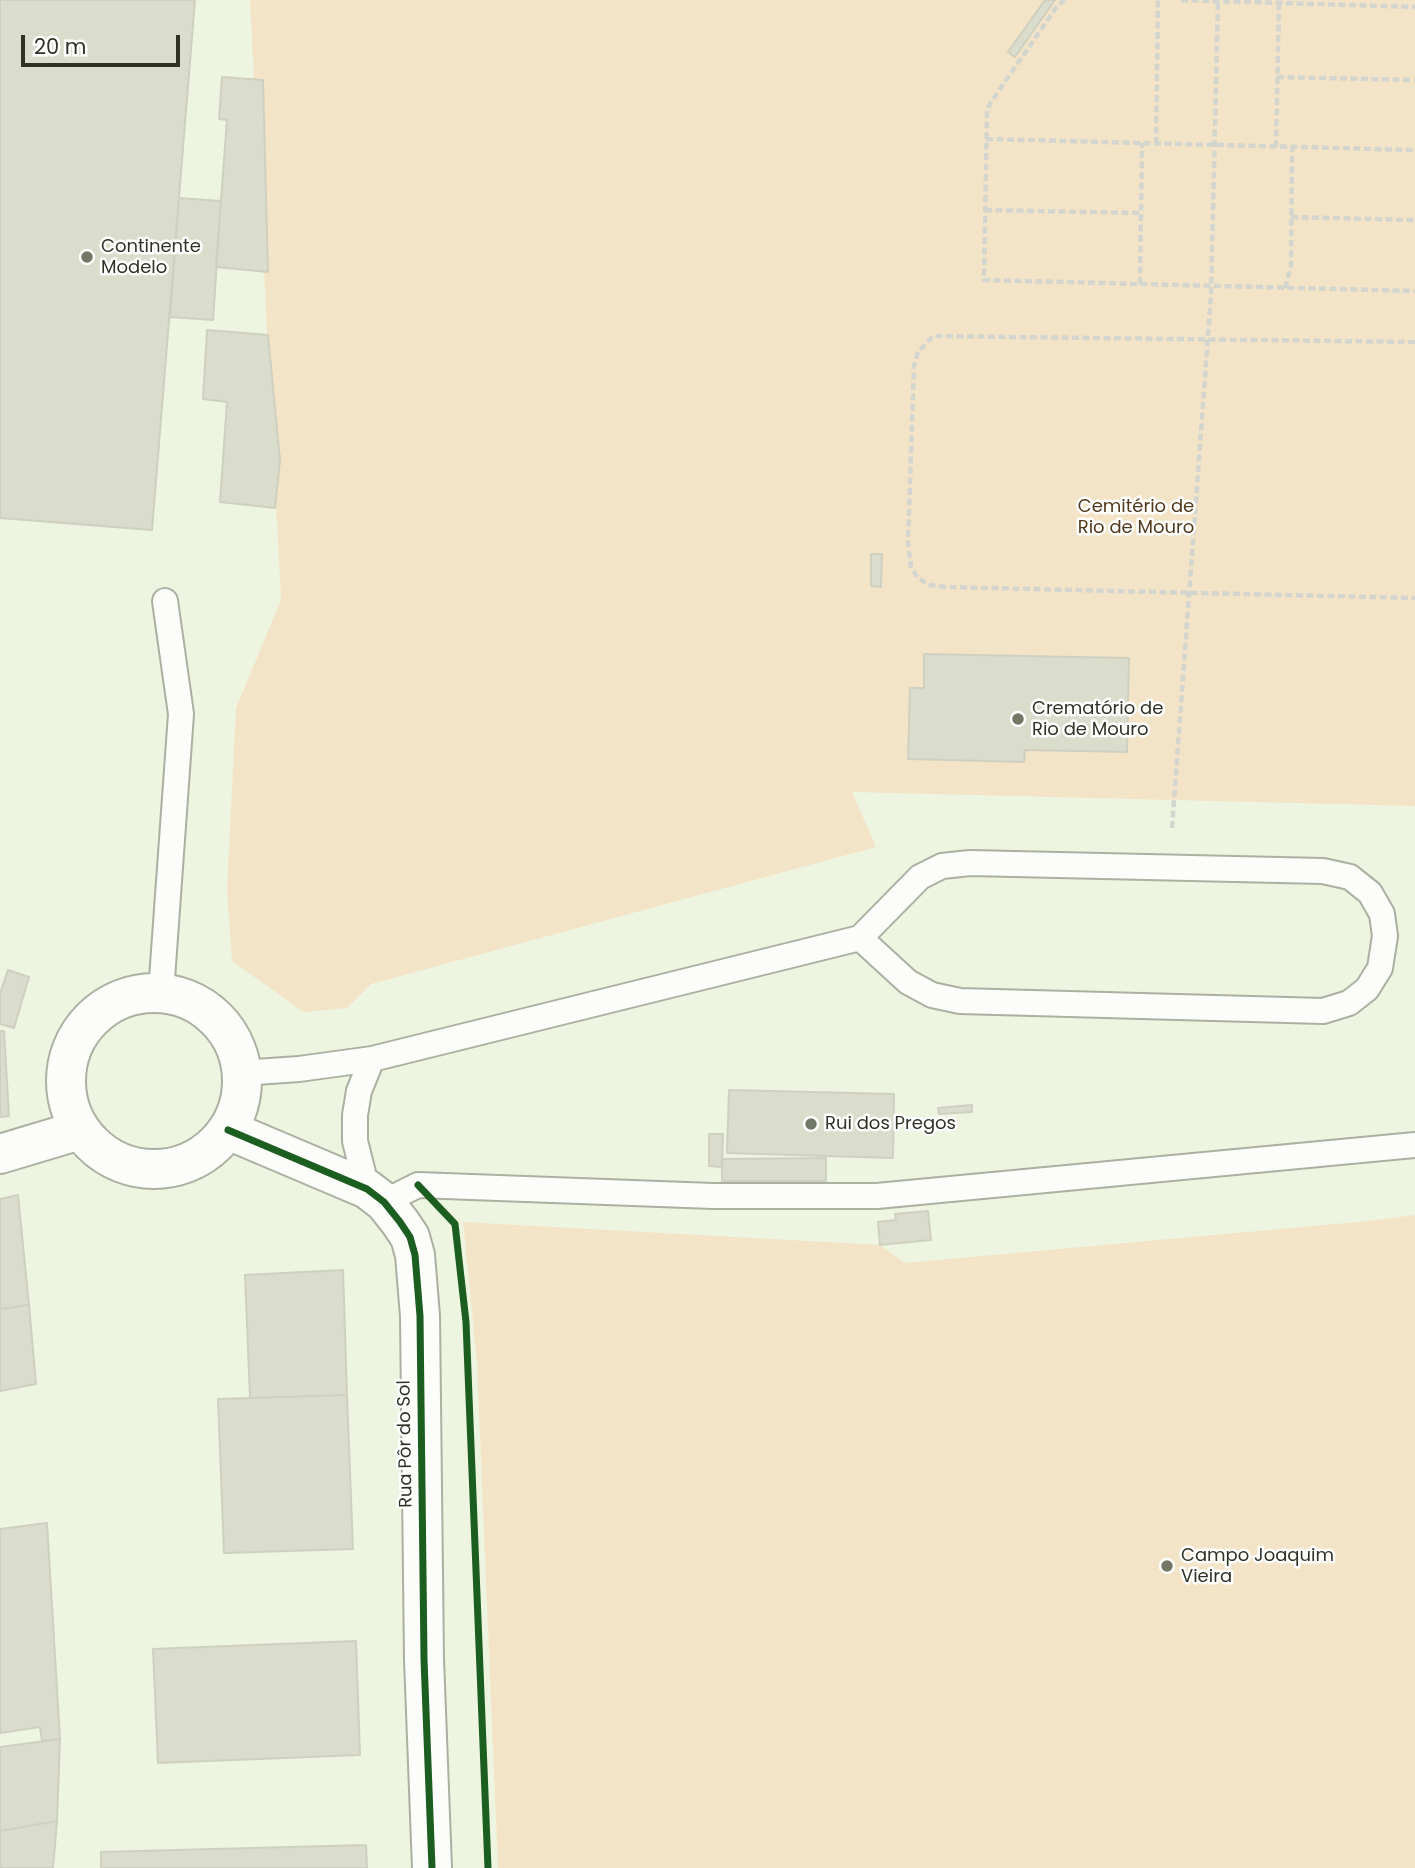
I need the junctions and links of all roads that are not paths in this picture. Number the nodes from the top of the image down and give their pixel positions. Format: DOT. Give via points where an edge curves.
graph roads {
  1 [pos="165,601"];
  2 [pos="860,939"];
  3 [pos="161,993"];
  4 [pos="372,1059"];
  5 [pos="241,1073"];
  6 [pos="80,1130"];
  7 [pos="228,1130"];
  8 [pos="1415,1145"];
  9 [pos="0,1154"];
  10 [pos="375,1196"];
  11 [pos="432,1868"];
  1 -- 3 [label="lane" via="181,714"];
  2 -- 2 [label="lane" via="908,982 932,995 960,1001 1323,1011 1349,1003 1367,989 1380,968 1385,936 1382,914 1370,893 1350,877 1323,871 970,863 942,866 920,877"];
  2 -- 4 [label="lane"];
  3 -- 5 [label="street" via="188,1000 212,1015 230,1036"];
  3 -- 6 [label="street" via="133,996 107,1006 86,1024 72,1048 66,1076 69,1105"];
  4 -- 5 [label="lane"];
  4 -- 10 [label="lane" via="359,1091 355,1141"];
  5 -- 7 [label="street" via="243,1090"];
  6 -- 7 [label="street" via="101,1152 126,1165 154,1170 183,1165 209,1152"];
  6 -- 9 [label="street"];
  7 -- 10 [label="street"];
  8 -- 10 [label="lane" via="877,1196 713,1196 418,1185"];
  10 -- 11 [label="street, Rua Pôr do Sol" via="400,1222 412,1246 420,1316"];
}
